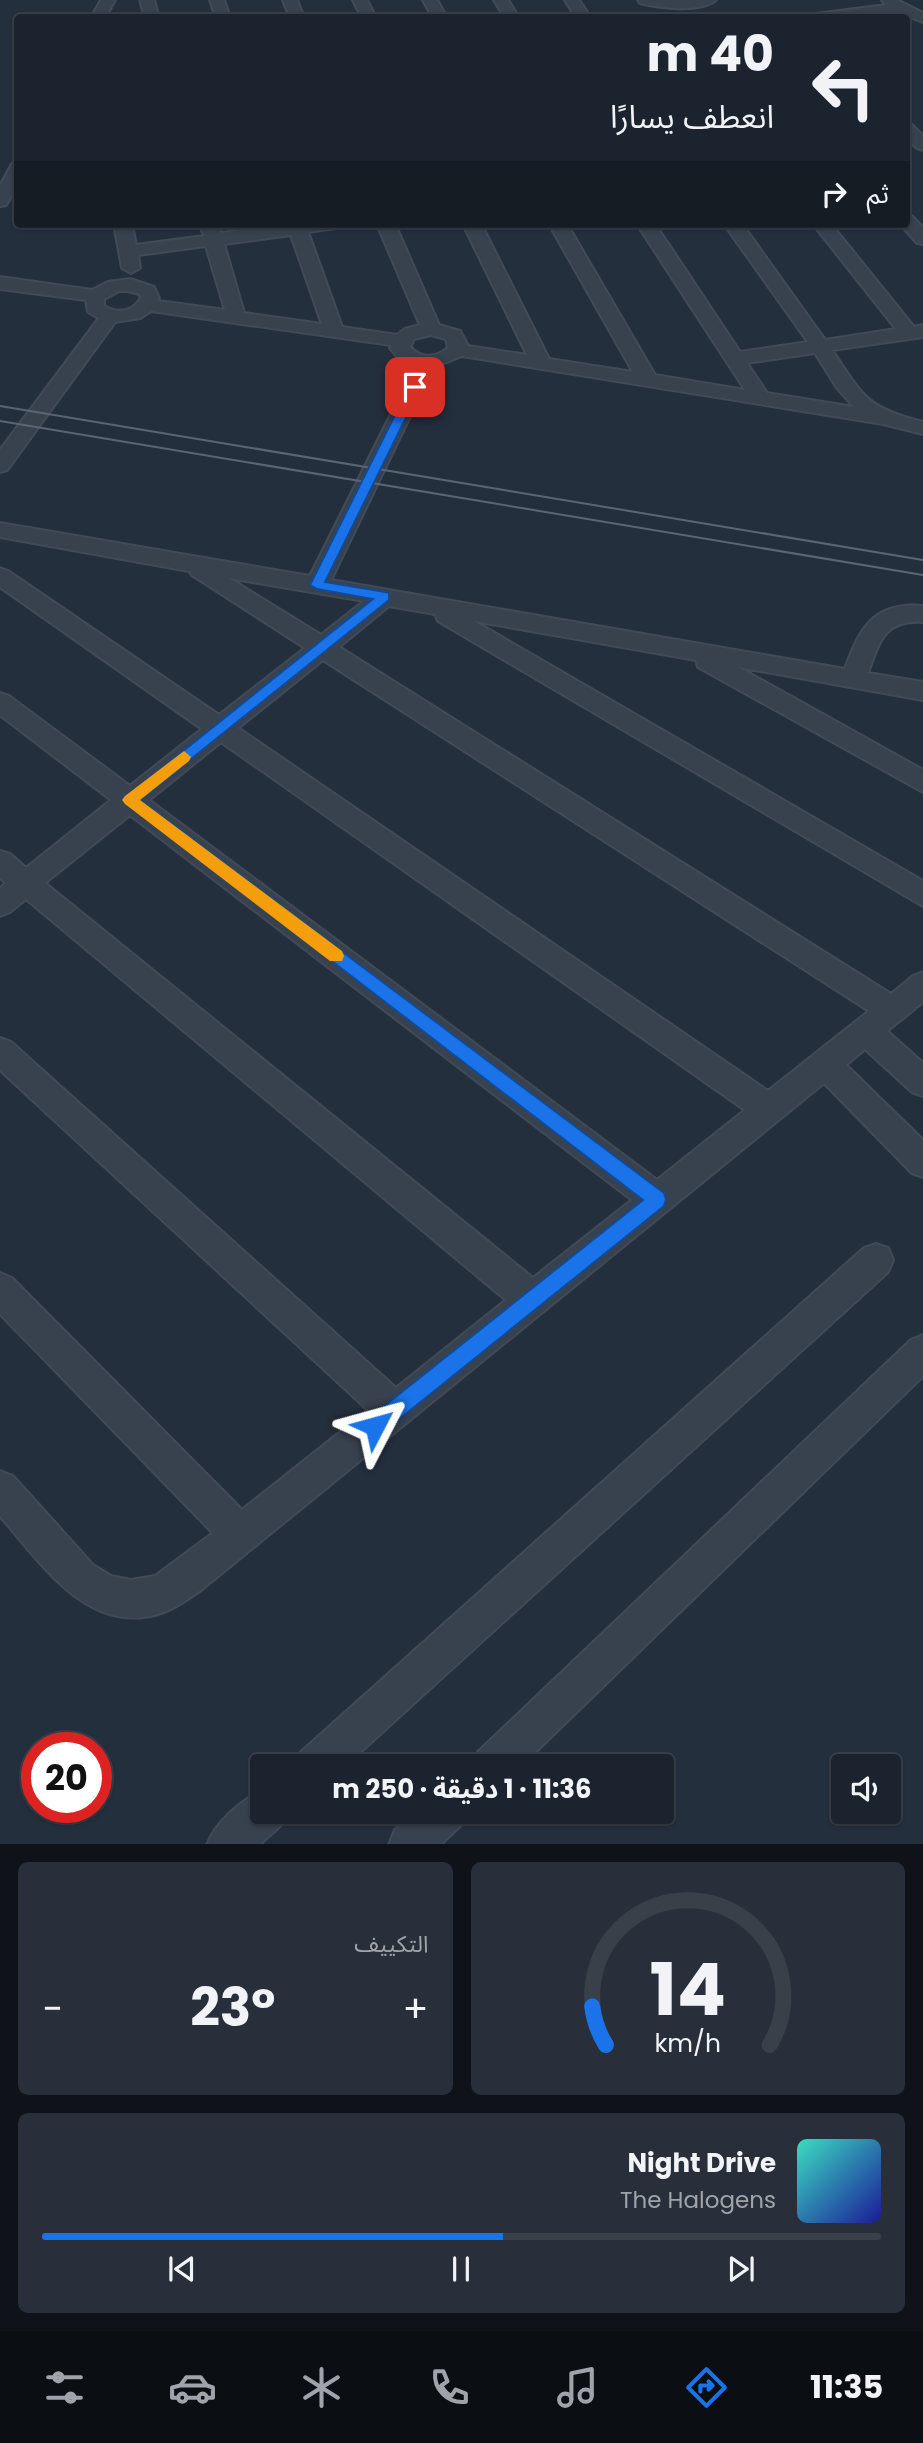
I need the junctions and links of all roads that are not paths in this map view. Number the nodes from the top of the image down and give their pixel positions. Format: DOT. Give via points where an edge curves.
graph roads {
  1 [pos="645,0"];
  2 [pos="709,0"];
  3 [pos="894,4"];
  4 [pos="838,14"];
  5 [pos="923,18"];
  6 [pos="910,132"];
  7 [pos="923,146"];
  8 [pos="14,175"];
  9 [pos="0,201"];
  10 [pos="910,224"];
  11 [pos="124,228"];
  12 [pos="268,228"];
  13 [pos="298,228"];
  14 [pos="388,228"];
  15 [pos="474,228"];
  16 [pos="560,228"];
  17 [pos="649,228"];
  18 [pos="736,228"];
  19 [pos="825,228"];
  20 [pos="211,232"];
  21 [pos="923,239"];
  22 [pos="129,251"];
  23 [pos="0,283"];
  24 [pos="130,285"];
  25 [pos="95,296"];
  26 [pos="148,305"];
  27 [pos="110,316"];
  28 [pos="236,317"];
  29 [pos="431,329"];
  30 [pos="334,331"];
  31 [pos="916,332"];
  32 [pos="402,341"];
  33 [pos="820,346"];
  34 [pos="458,350"];
  35 [pos="734,359"];
  36 [pos="428,362"];
  37 [pos="541,363"];
  38 [pos="647,379"];
  39 [pos="760,398"];
  40 [pos="883,418"];
  41 [pos="923,428"];
  42 [pos="0,465"];
  43 [pos="0,530"];
  44 [pos="188,563"];
  45 [pos="0,576"];
  46 [pos="317,585"];
  47 [pos="385,597"];
  48 [pos="429,604"];
  49 [pos="923,614"];
  50 [pos="321,647"];
  51 [pos="687,650"];
  52 [pos="854,679"];
  53 [pos="923,691"];
  54 [pos="0,702"];
  55 [pos="219,728"];
  56 [pos="923,782"];
  57 [pos="130,800"];
  58 [pos="0,862"];
  59 [pos="26,883"];
  60 [pos="923,895"];
  61 [pos="0,904"];
  62 [pos="923,985"];
  63 [pos="892,1010"];
  64 [pos="866,1031"];
  65 [pos="0,1051"];
  66 [pos="825,1064"];
  67 [pos="923,1082"];
  68 [pos="769,1109"];
  69 [pos="923,1162"];
  70 [pos="657,1199"];
  71 [pos="876,1260"];
  72 [pos="0,1290"];
  73 [pos="533,1300"];
  74 [pos="923,1352"];
  75 [pos="394,1411"];
  76 [pos="0,1489"];
  77 [pos="240,1535"];
  78 [pos="328,1754"];
  79 [pos="504,1754"];
  80 [pos="250,1824"];
  81 [pos="431,1824"];
  82 [pos="228,1844"];
  83 [pos="410,1844"];
  1 -- 2 [label="lane" via="669,5"];
  3 -- 4 [label="lane"];
  3 -- 5 [label="lane"];
  6 -- 7 [label="lane"];
  8 -- 9 [label="lane"];
  10 -- 21 [label="lane"];
  11 -- 22 [label="lane"];
  12 -- 20 [label="lane"];
  13 -- 30 [label="lane"];
  14 -- 29 [label="lane"];
  15 -- 37 [label="lane"];
  16 -- 38 [label="lane"];
  17 -- 35 [label="lane"];
  18 -- 33 [label="lane"];
  19 -- 31 [label="lane"];
  20 -- 22 [label="lane"];
  20 -- 28 [label="lane"];
  22 -- 24 [label="lane"];
  23 -- 25 [label="lane"];
  24 -- 25 [label="lane" via="115,286"];
  24 -- 26 [label="lane" via="147,291"];
  25 -- 27 [label="lane" via="95,309"];
  26 -- 27 [label="lane" via="132,314"];
  26 -- 28 [label="lane"];
  27 -- 42 [label="lane"];
  28 -- 30 [label="lane"];
  29 -- 32 [label="lane" via="408,334"];
  29 -- 34 [label="lane" via="453,335"];
  30 -- 32 [label="lane"];
  31 -- 33 [label="lane"];
  32 -- 36 [label="lane" via="405,355"];
  33 -- 35 [label="lane"];
  33 -- 40 [label="lane" via="851,395"];
  34 -- 36 [label="lane" via="441,361"];
  34 -- 37 [label="lane"];
  35 -- 39 [label="lane"];
  36 -- 46 [label="lane"];
  37 -- 38 [label="lane"];
  38 -- 39 [label="lane"];
  39 -- 40 [label="lane"];
  40 -- 41 [label="lane"];
  43 -- 44 [label="lane"];
  44 -- 46 [label="lane"];
  44 -- 50 [label="lane"];
  45 -- 55 [label="lane"];
  46 -- 47 [label="lane"];
  47 -- 48 [label="lane"];
  47 -- 50 [label="lane"];
  48 -- 51 [label="lane"];
  48 -- 60 [label="lane"];
  49 -- 52 [label="lane" via="903,614 878,626 869,636"];
  50 -- 55 [label="lane"];
  50 -- 63 [label="lane"];
  51 -- 52 [label="lane"];
  51 -- 56 [label="lane"];
  52 -- 53 [label="lane"];
  54 -- 57 [label="lane"];
  55 -- 57 [label="lane"];
  55 -- 68 [label="lane"];
  57 -- 59 [label="lane"];
  57 -- 70 [label="lane"];
  58 -- 59 [label="lane"];
  59 -- 61 [label="lane"];
  59 -- 73 [label="lane"];
  62 -- 63 [label="lane"];
  63 -- 64 [label="lane"];
  64 -- 66 [label="lane"];
  64 -- 67 [label="lane"];
  65 -- 75 [label="lane"];
  66 -- 68 [label="lane"];
  66 -- 69 [label="lane"];
  68 -- 70 [label="lane"];
  70 -- 73 [label="lane"];
  71 -- 78 [label="lane"];
  72 -- 77 [label="lane"];
  73 -- 75 [label="lane"];
  74 -- 79 [label="lane"];
  75 -- 77 [label="lane"];
  76 -- 77 [label="lane" via="80,1578 104,1594 131,1599 161,1594"];
  80 -- 82 [label="lane"];
  81 -- 83 [label="lane"];
}
